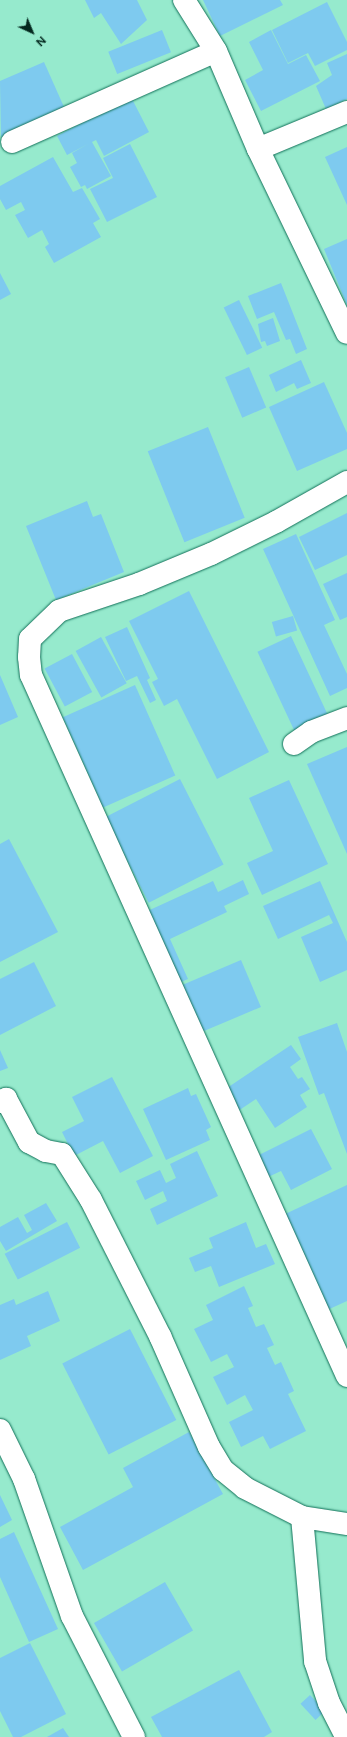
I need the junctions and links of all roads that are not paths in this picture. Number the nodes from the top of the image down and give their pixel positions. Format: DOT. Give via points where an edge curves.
graph roads {
  1 [pos="184,0"];
  2 [pos="216,51"];
  3 [pos="347,112"];
  4 [pos="12,142"];
  5 [pos="258,149"];
  6 [pos="347,333"];
  7 [pos="347,482"];
  8 [pos="347,718"];
  9 [pos="294,744"];
  10 [pos="0,1102"];
  11 [pos="347,1376"];
  12 [pos="0,1430"];
  13 [pos="302,1517"];
  14 [pos="347,1524"];
  15 [pos="134,1737"];
  16 [pos="346,1737"];
  1 -- 2 [label="street"];
  2 -- 4 [label="street"];
  2 -- 5 [label="street"];
  3 -- 5 [label="street"];
  5 -- 6 [label="street"];
  7 -- 11 [label="street" via="276,522 211,554 139,584 59,611 30,639 29,657 31,675"];
  8 -- 9 [label="street" via="311,732"];
  10 -- 13 [label="street" via="6,1099 29,1142 46,1152 62,1154 91,1200 160,1336 223,1470 246,1488"];
  12 -- 15 [label="street" via="24,1479 72,1616"];
  13 -- 14 [label="street"];
  13 -- 16 [label="street" via="315,1661 329,1703"];
}
